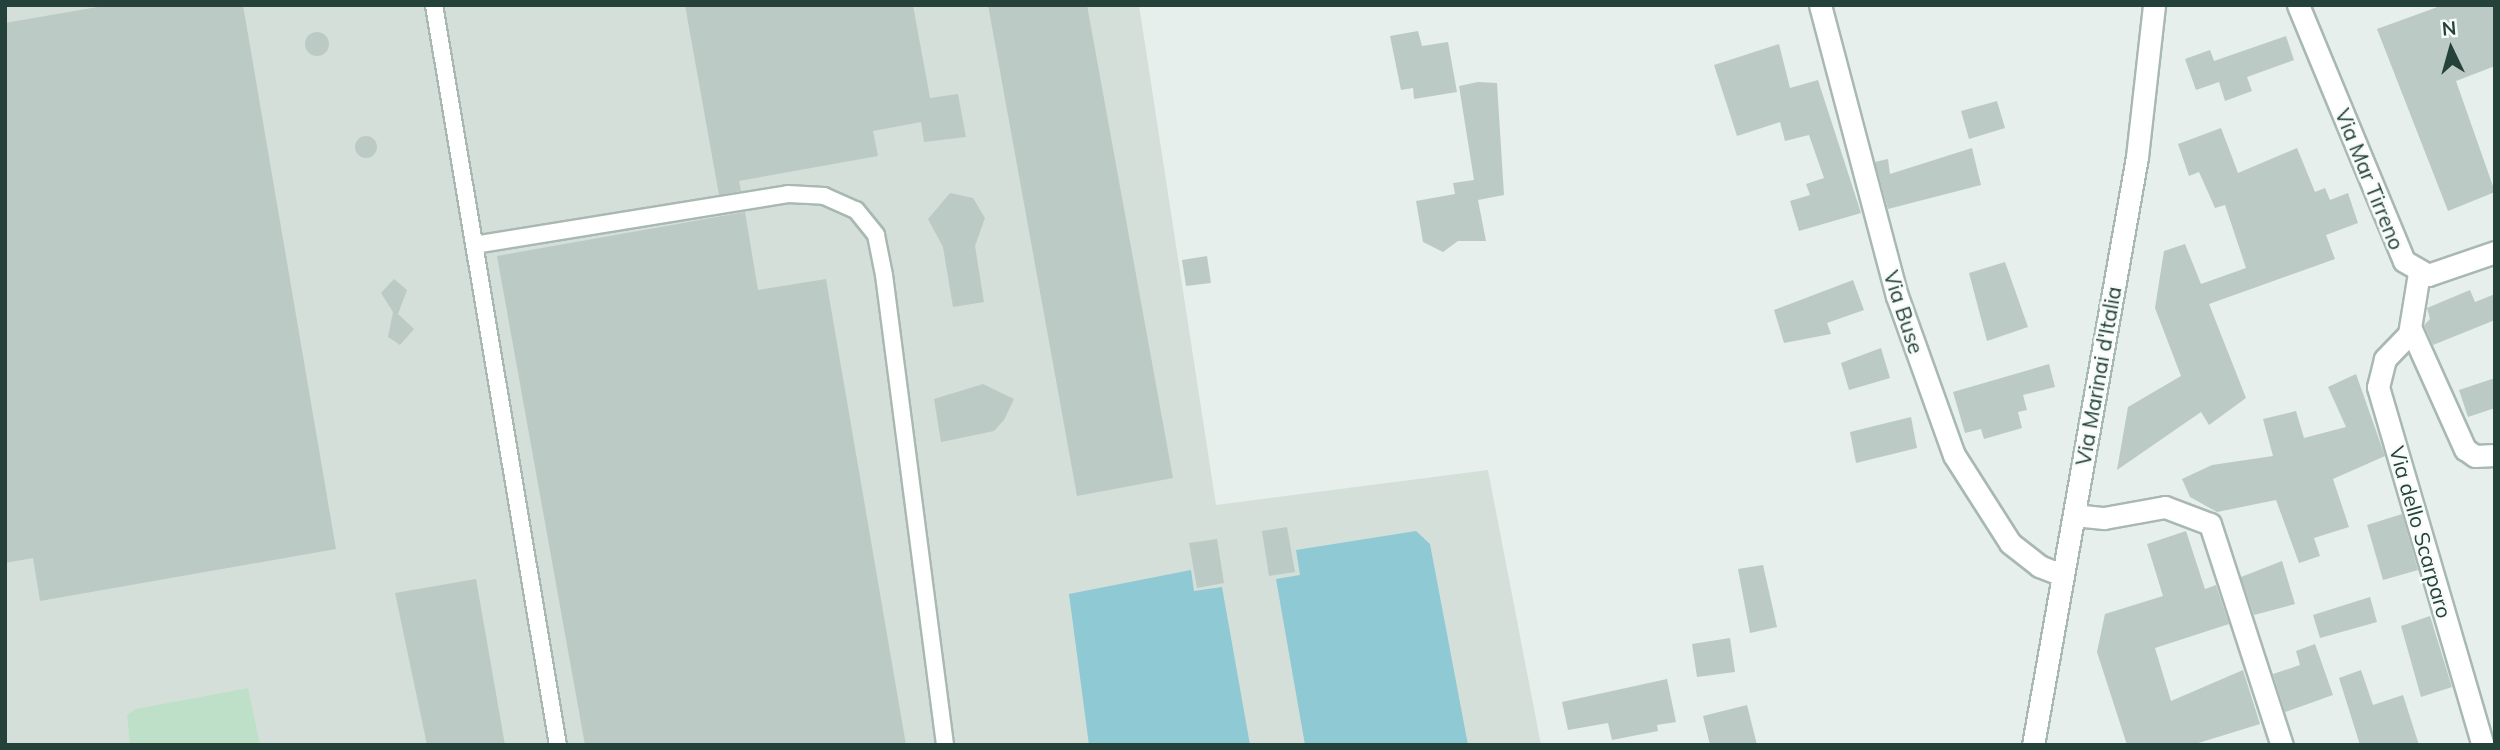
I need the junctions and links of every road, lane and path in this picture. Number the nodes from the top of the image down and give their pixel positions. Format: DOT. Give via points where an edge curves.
graph roads {
  1 [pos="434,5"];
  2 [pos="1820,5"];
  3 [pos="2154,5"];
  4 [pos="2298,5"];
  5 [pos="474,245"];
  6 [pos="2495,252"];
  7 [pos="2419,273"];
  8 [pos="2411,329"];
  9 [pos="2495,455"];
  10 [pos="2074,515"];
  11 [pos="2062,575"];
  12 [pos="558,745"];
  13 [pos="945,745"];
  14 [pos="2033,745"];
  15 [pos="2282,745"];
  16 [pos="2483,745"];
  1 -- 5 [label="lane"];
  2 -- 11 [label="street, Via Buse" via="1897,296 1954,455 2010,542 2039,566"];
  3 -- 10 [label="street, Via Marinai d'Italia" via="2137,157"];
  4 -- 7 [label="street, Via Mar Tirreno" via="2395,243"];
  5 -- 12 [label="lane"];
  5 -- 13 [label="lane" via="788,194 824,196 856,210 876,235 884,275"];
  6 -- 7 [label="street, Via Mar Tirreno" via="2442,273"];
  7 -- 8 [label="street"];
  8 -- 9 [label="street" via="2465,449 2475,456"];
  8 -- 16 [label="street, Via dello Scarparo" via="2385,359 2378,387"];
  10 -- 11 [label="street, Via Marinai d'Italia"];
  10 -- 15 [label="street" via="2104,518 2165,506 2210,524"];
  11 -- 14 [label="street, Via Marinai d'Italia"];
}
